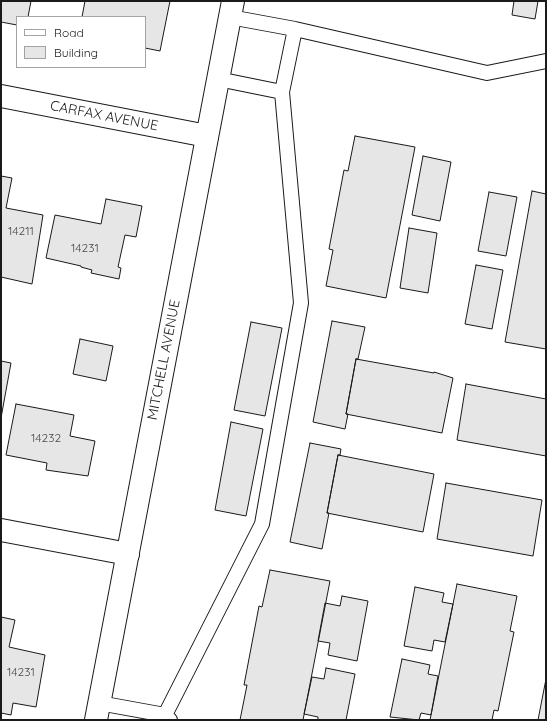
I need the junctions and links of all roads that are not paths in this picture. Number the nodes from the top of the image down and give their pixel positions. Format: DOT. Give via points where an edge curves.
graph roads {
  1 [pos="231,9"];
  2 [pos="295,29"];
  3 [pos="546,61"];
  4 [pos="218,79"];
  5 [pos="282,92"];
  6 [pos="1,96"];
  7 [pos="207,136"];
  8 [pos="1,530"];
  9 [pos="128,554"];
  10 [pos="98,711"];
  11 [pos="168,717"];
  1 -- 2 [label="lane"];
  1 -- 4 [label="street, MITCHELL AVENUE"];
  2 -- 3 [label="lane" via="487,72"];
  2 -- 5 [label="lane"];
  4 -- 5 [label="lane"];
  4 -- 7 [label="street, MITCHELL AVENUE"];
  5 -- 11 [label="lane" via="301,303 262,524"];
  6 -- 7 [label="street, CARFAX AVENUE"];
  7 -- 9 [label="street, MITCHELL AVENUE"];
  8 -- 9 [label="street"];
  9 -- 10 [label="street, MITCHELL AVENUE"];
  10 -- 11 [label="lane"];
}
